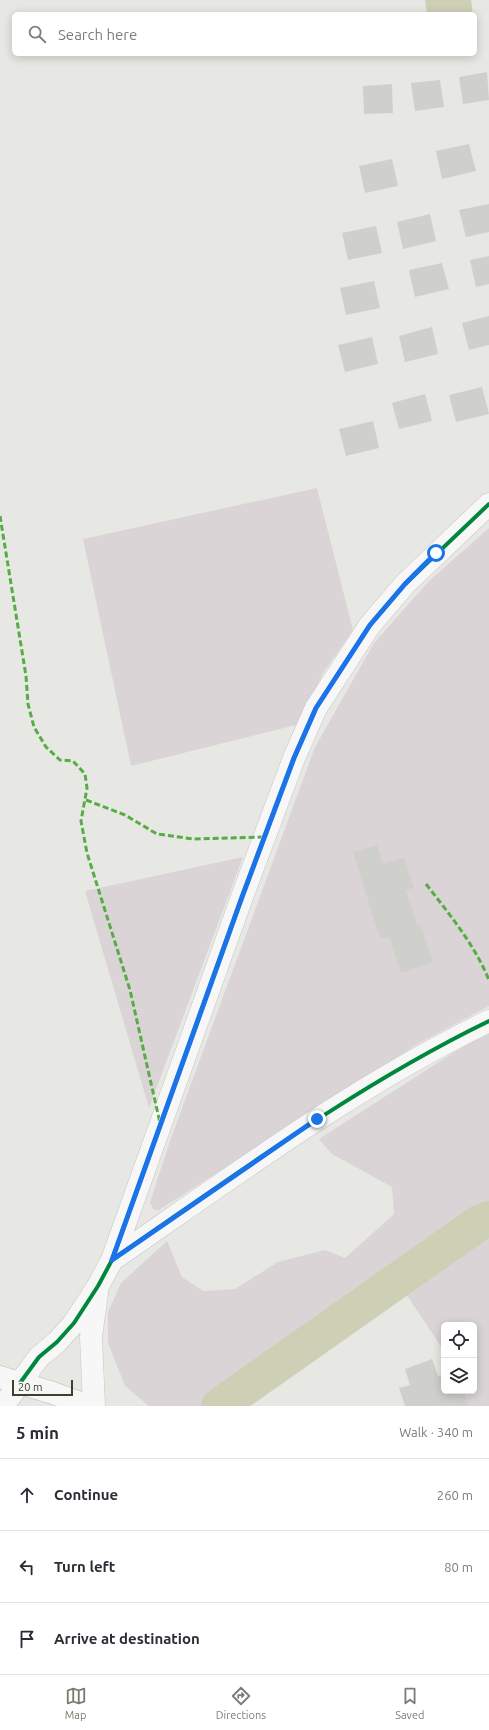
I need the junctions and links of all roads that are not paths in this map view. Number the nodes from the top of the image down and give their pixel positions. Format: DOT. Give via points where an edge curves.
graph roads {
  1 [pos="489,504"];
  2 [pos="489,1021"];
  3 [pos="112,1260"];
  4 [pos="98,1286"];
  5 [pos="10,1380"];
  6 [pos="3,1406"];
  7 [pos="89,1406"];
  8 [pos="94,1406"];
  1 -- 3 [label="main road" via="405,584 374,619 316,708 294,758 242,897"];
  2 -- 3 [label="main road" via="423,1056 317,1119"];
  3 -- 4 [label="main road"];
  4 -- 5 [label="main road" via="74,1323 57,1342"];
  4 -- 8 [label="main road" via="91,1337"];
  5 -- 6 [label="main road"];
  5 -- 7 [label="main road"];
}
